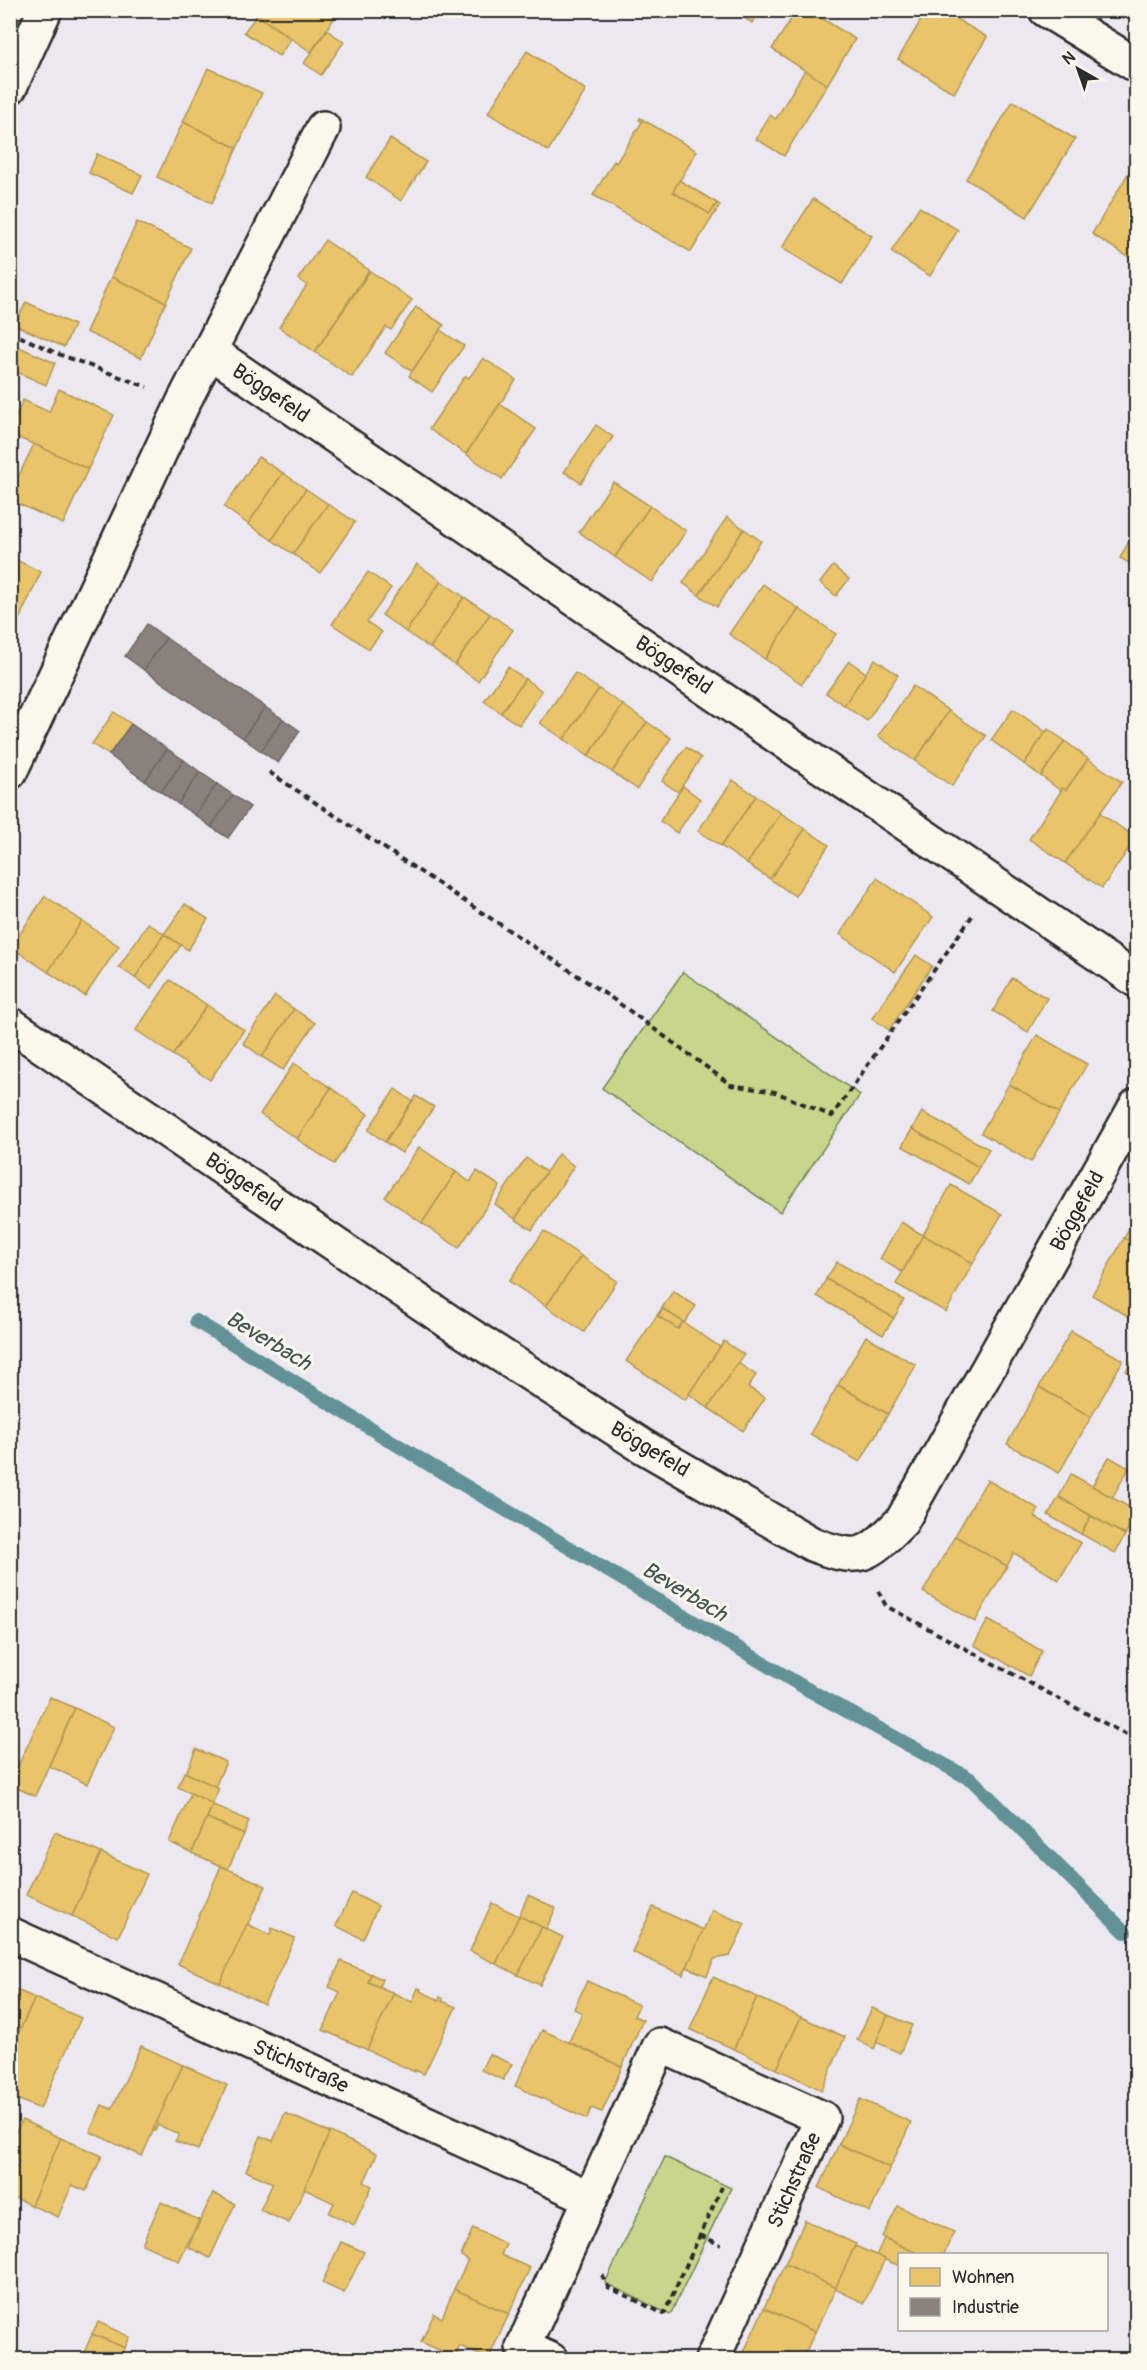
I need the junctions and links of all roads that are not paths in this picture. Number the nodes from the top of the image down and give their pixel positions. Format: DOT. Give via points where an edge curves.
graph roads {
  1 [pos="45,10"];
  2 [pos="1046,10"];
  3 [pos="1137,65"];
  4 [pos="10,87"];
  5 [pos="323,128"];
  6 [pos="211,352"];
  7 [pos="10,772"];
  8 [pos="1137,980"];
  9 [pos="10,1024"];
  10 [pos="1137,1106"];
  11 [pos="10,1934"];
  12 [pos="584,2212"];
  13 [pos="551,2360"];
  14 [pos="712,2360"];
  1 -- 4 [label="street"];
  2 -- 3 [label="street"];
  5 -- 6 [label="street, Böggefeld"];
  6 -- 7 [label="street, Böggefeld" via="184,401"];
  6 -- 8 [label="street, Böggefeld"];
  9 -- 10 [label="street, Böggefeld" via="451,1323 644,1447 812,1544 836,1554 860,1556 880,1544 902,1521"];
  11 -- 12 [label="street, Stichstraße"];
  12 -- 13 [label="street, Stichstraße" via="523,2347"];
  12 -- 14 [label="street, Stichstraße" via="660,2046 822,2118"];
}
